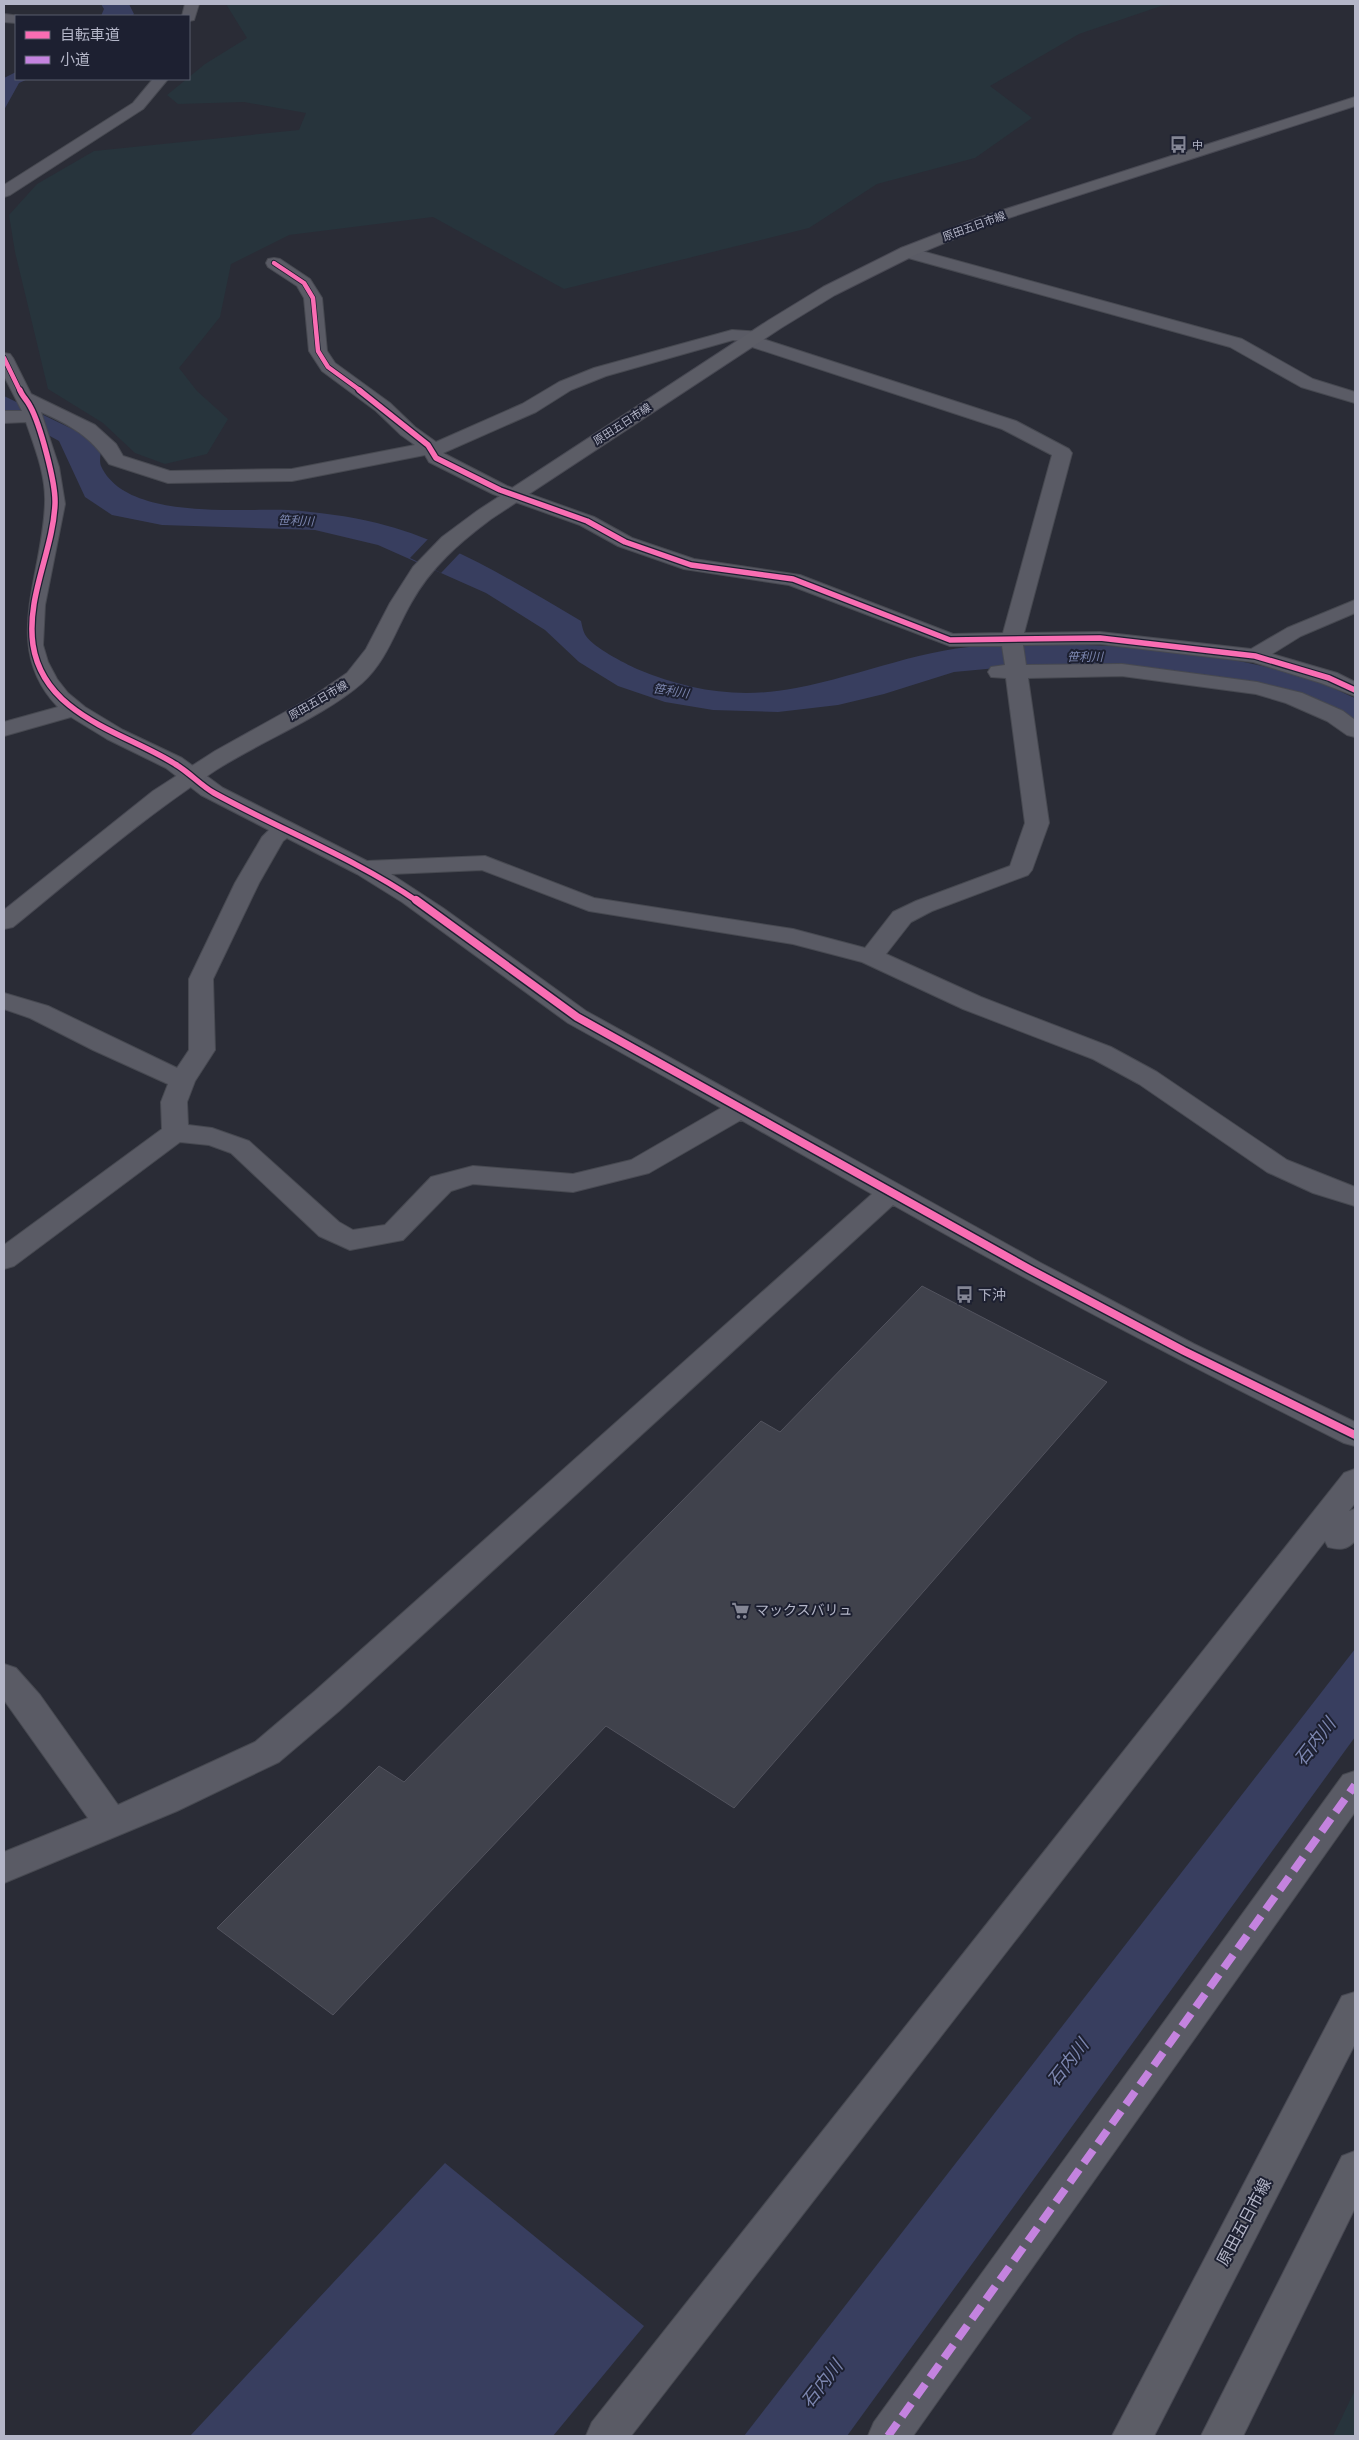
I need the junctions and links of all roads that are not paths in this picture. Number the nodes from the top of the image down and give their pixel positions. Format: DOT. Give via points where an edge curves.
graph roads {
  1 [pos="160,80"];
  2 [pos="1355,101"];
  3 [pos="4,192"];
  4 [pos="906,252"];
  5 [pos="274,263"];
  6 [pos="753,338"];
  7 [pos="4,358"];
  8 [pos="1355,398"];
  9 [pos="31,413"];
  10 [pos="4,416"];
  11 [pos="432,451"];
  12 [pos="514,495"];
  13 [pos="1355,606"];
  14 [pos="1012,640"];
  15 [pos="1255,656"];
  16 [pos="1010,670"];
  17 [pos="1355,690"];
  18 [pos="74,709"];
  19 [pos="4,728"];
  20 [pos="1355,730"];
  21 [pos="190,776"];
  22 [pos="285,829"];
  23 [pos="362,868"];
  24 [pos="4,922"];
  25 [pos="871,957"];
  26 [pos="4,1001"];
  27 [pos="182,1080"];
  28 [pos="740,1108"];
  29 [pos="175,1132"];
  30 [pos="891,1192"];
  31 [pos="1355,1197"];
  32 [pos="4,1259"];
  33 [pos="1355,1436"];
  34 [pos="1355,1481"];
  35 [pos="4,1677"];
  36 [pos="1355,1785"];
  37 [pos="111,1824"];
  38 [pos="4,1868"];
  39 [pos="1355,2008"];
  40 [pos="1355,2169"];
  41 [pos="606,2436"];
  42 [pos="888,2436"];
  43 [pos="1132,2436"];
  44 [pos="1221,2436"];
  1 -- 3 [label="street" via="138,106"];
  2 -- 4 [label="main road, 原田五日市線" via="987,220"];
  4 -- 6 [label="main road, 原田五日市線" via="829,291"];
  4 -- 8 [label="street" via="1236,343 1307,383"];
  5 -- 11 [label="street" via="304,283 313,298 318,351 328,367 383,407"];
  6 -- 11 [label="street" via="732,335 600,372"];
  6 -- 12 [label="main road, 原田五日市線"];
  6 -- 14 [label="street" via="1008,425 1062,453"];
  7 -- 9 [label="street"];
  9 -- 10 [label="street"];
  9 -- 11 [label="street" via="92,431 112,451 116,460 168,477 292,475 422,449"];
  9 -- 18 [label="street" via="54,484 55,504 33,619 32,640 37,661 47,681"];
  11 -- 12 [label="street" via="436,458"];
  12 -- 14 [label="street" via="587,521 625,542 692,565 793,579 950,640"];
  12 -- 21 [label="main road, 原田五日市線" via="484,514 425,566 400,603 376,651 354,678 320,702"];
  13 -- 15 [label="street" via="1294,632"];
  14 -- 15 [label="street" via="1100,638"];
  14 -- 16 [label="street"];
  15 -- 17 [label="street" via="1329,678"];
  16 -- 20 [label="street" via="1122,670 1257,688 1294,698 1335,716"];
  16 -- 25 [label="street" via="1037,823 1020,870 902,917"];
  18 -- 19 [label="street"];
  18 -- 21 [label="street" via="113,734 175,764"];
  21 -- 22 [label="street" via="216,794"];
  21 -- 24 [label="main road, 原田五日市線" via="132,818"];
  22 -- 23 [label="street"];
  22 -- 27 [label="street" via="274,837 247,883 201,979 202,1050"];
  23 -- 25 [label="street" via="485,863 589,904 792,937"];
  23 -- 28 [label="street" via="419,902 570,1012"];
  25 -- 31 [label="street" via="972,1003 1102,1053 1148,1078 1277,1166"];
  26 -- 27 [label="street" via="39,1012"];
  27 -- 29 [label="street" via="174,1102"];
  28 -- 29 [label="street" via="639,1167 573,1183 473,1175 441,1184 393,1232 350,1240 329,1229 240,1147 212,1137"];
  28 -- 30 [label="street"];
  29 -- 32 [label="street"];
  30 -- 33 [label="street" via="1184,1351"];
  30 -- 37 [label="street" via="267,1752"];
  34 -- 41 [label="street"];
  35 -- 37 [label="street" via="28,1705"];
  36 -- 42 [label="street"];
  37 -- 38 [label="street"];
  39 -- 43 [label="main road, 原田五日市線"];
  40 -- 44 [label="main road"];
}
